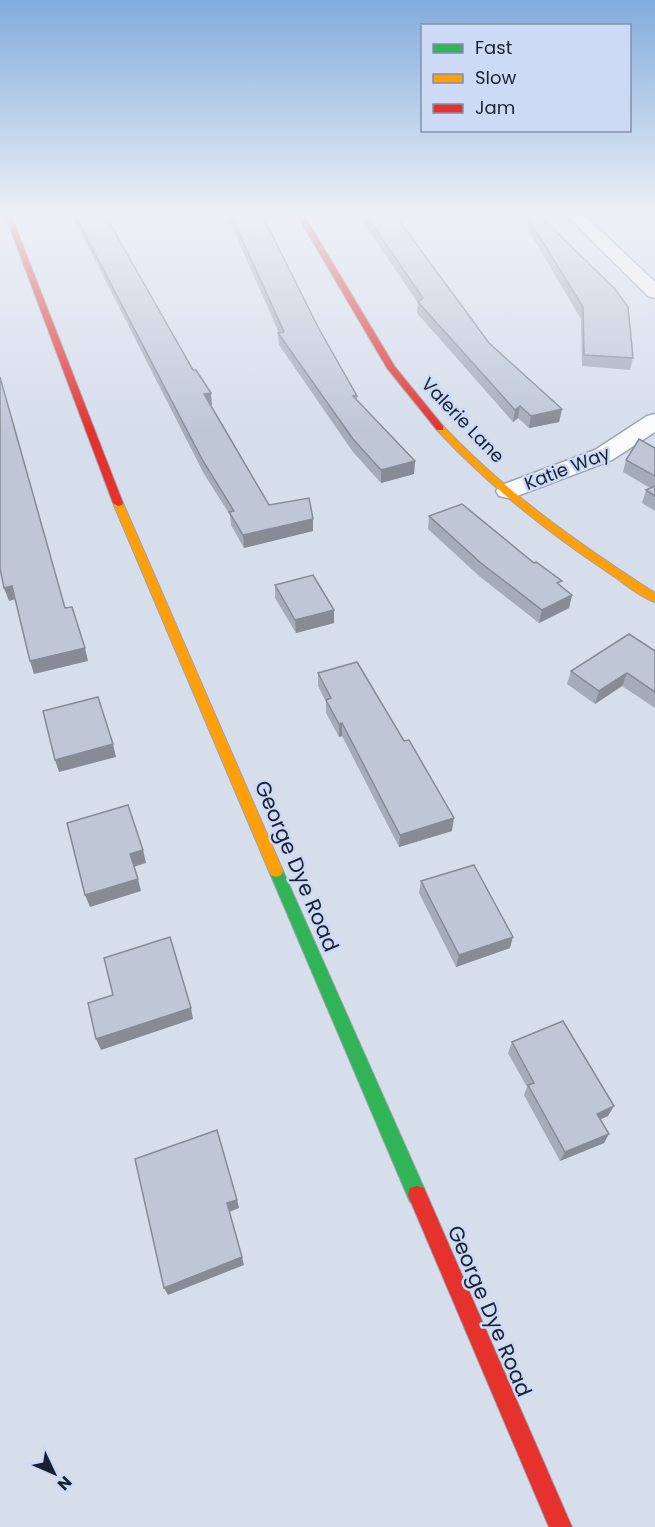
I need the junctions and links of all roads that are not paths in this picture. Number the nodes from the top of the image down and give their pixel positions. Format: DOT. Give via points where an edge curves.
graph roads {
  1 [pos="35,286"];
  2 [pos="343,286"];
  3 [pos="655,421"];
  4 [pos="508,491"];
  5 [pos="655,598"];
  6 [pos="561,1527"];
  1 -- 6 [label="street, George Dye Road" via="125,522"];
  2 -- 4 [label="street, Valerie Lane" via="392,369 424,409"];
  3 -- 4 [label="street, Katie Way" via="616,449"];
  4 -- 5 [label="street, Valerie Lane" via="586,553"];
}
